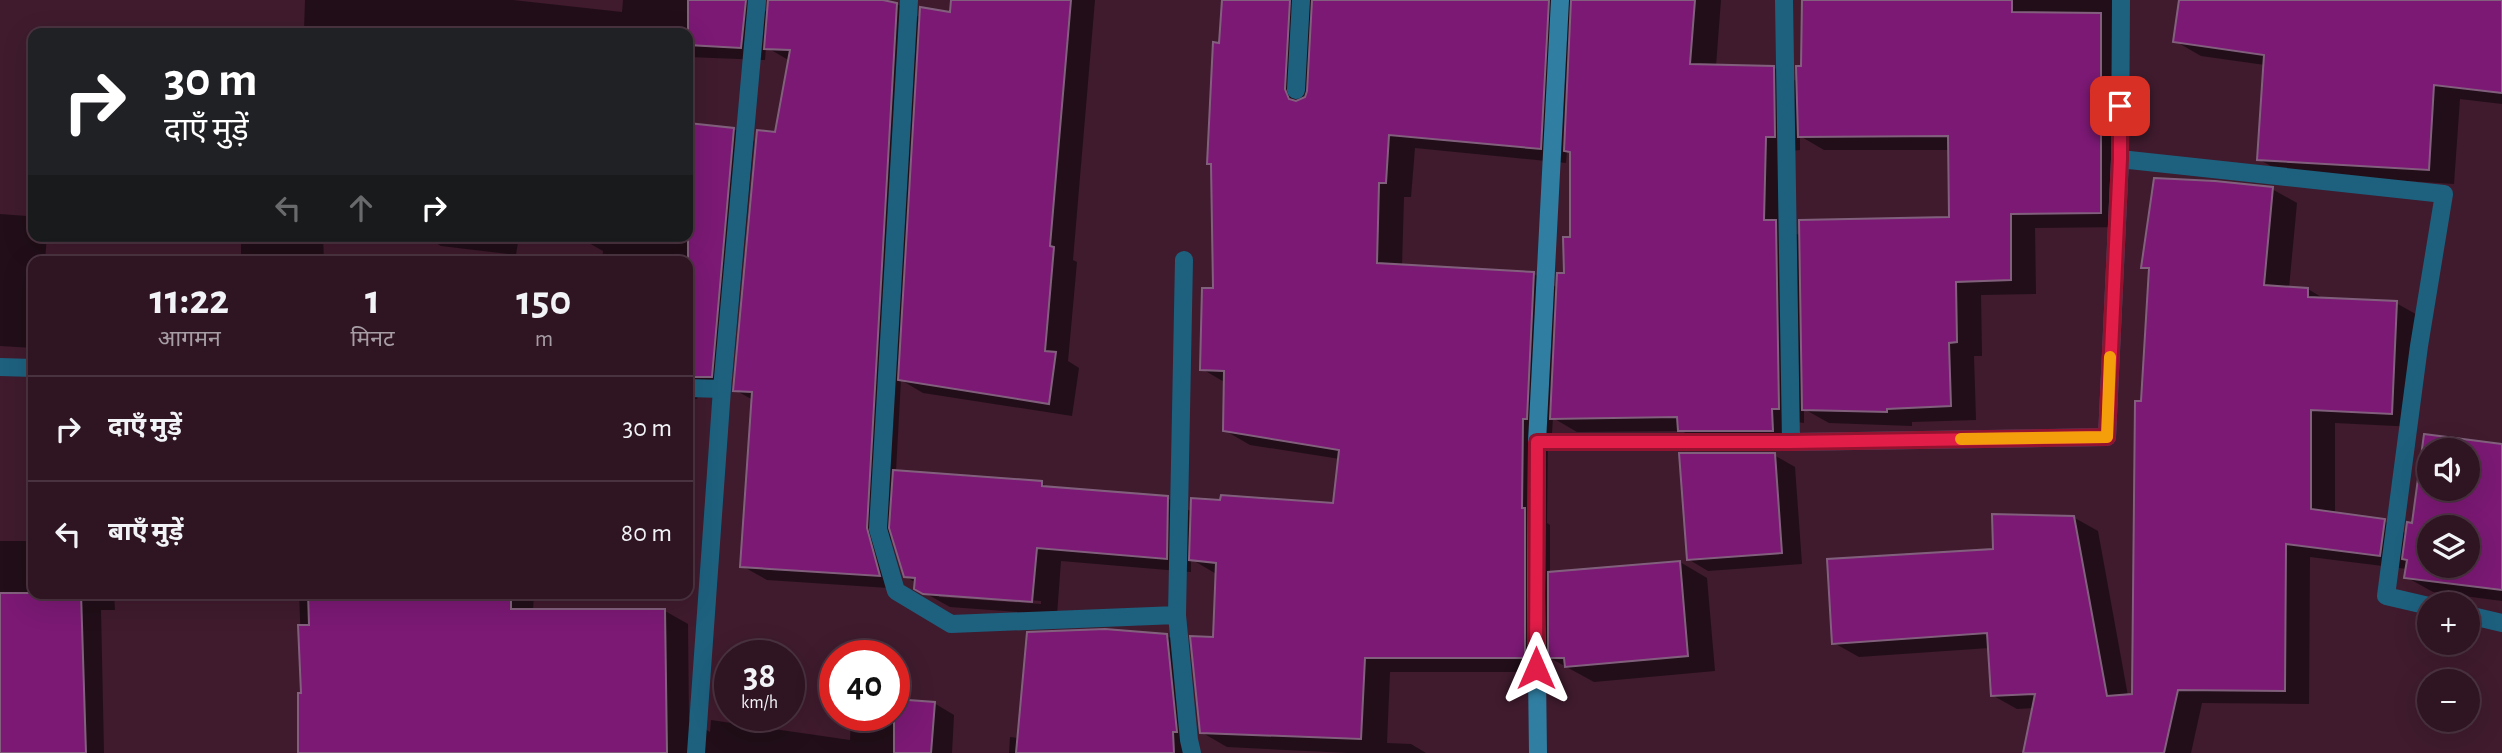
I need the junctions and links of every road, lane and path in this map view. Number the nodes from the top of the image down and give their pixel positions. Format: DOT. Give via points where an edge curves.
graph roads {
  1 [pos="757,0"];
  2 [pos="909,0"];
  3 [pos="1301,0"];
  4 [pos="1560,0"];
  5 [pos="1784,0"];
  6 [pos="2121,0"];
  7 [pos="1296,90"];
  8 [pos="2120,159"];
  9 [pos="1184,260"];
  10 [pos="0,367"];
  11 [pos="28,368"];
  12 [pos="693,388"];
  13 [pos="722,389"];
  14 [pos="1537,442"];
  15 [pos="1791,442"];
  16 [pos="2417,603"];
  17 [pos="1177,615"];
  18 [pos="2480,618"];
  19 [pos="2502,623"];
  20 [pos="696,753"];
  21 [pos="1192,753"];
  22 [pos="1538,753"];
  1 -- 13 [label="street"];
  2 -- 17 [label="street" via="878,529 896,591 951,624"];
  3 -- 7 [label="street"];
  4 -- 14 [label="street"];
  5 -- 15 [label="street"];
  6 -- 8 [label="street"];
  8 -- 15 [label="street" via="2107,437"];
  8 -- 16 [label="street" via="2444,194 2386,596"];
  9 -- 17 [label="street"];
  10 -- 11 [label="street"];
  12 -- 13 [label="street"];
  13 -- 20 [label="street"];
  14 -- 15 [label="street"];
  14 -- 22 [label="street"];
  17 -- 21 [label="street"];
  18 -- 19 [label="street"];
}
